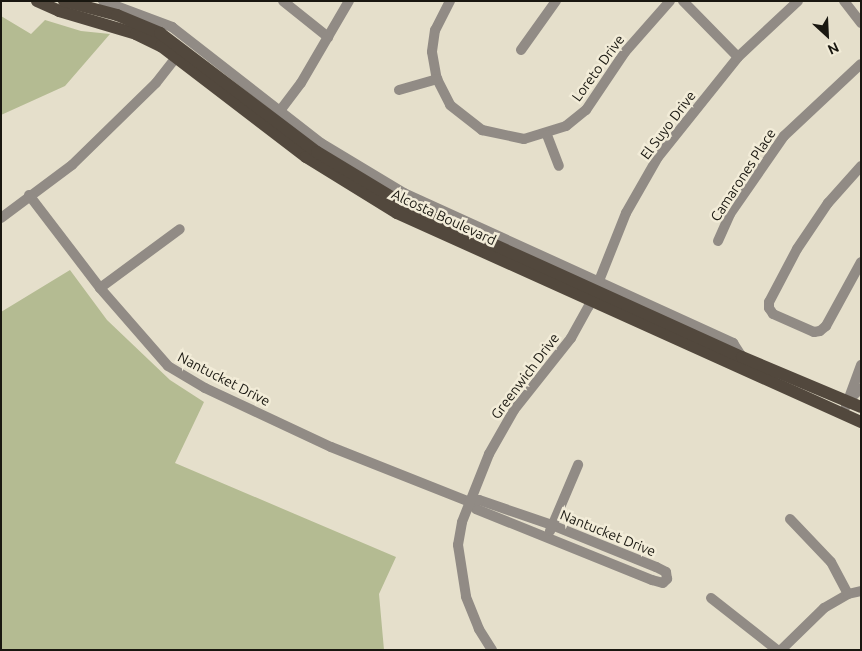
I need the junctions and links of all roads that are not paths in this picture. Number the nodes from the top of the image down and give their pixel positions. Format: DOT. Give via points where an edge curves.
graph roads {
  1 [pos="64,1"];
  2 [pos="103,1"];
  3 [pos="283,1"];
  4 [pos="349,1"];
  5 [pos="450,1"];
  6 [pos="556,1"];
  7 [pos="670,1"];
  8 [pos="682,1"];
  9 [pos="798,1"];
  10 [pos="844,1"];
  11 [pos="39,2"];
  12 [pos="861,23"];
  13 [pos="328,37"];
  14 [pos="521,50"];
  15 [pos="179,52"];
  16 [pos="738,56"];
  17 [pos="861,64"];
  18 [pos="437,79"];
  19 [pos="400,90"];
  20 [pos="273,119"];
  21 [pos="547,135"];
  22 [pos="559,166"];
  23 [pos="861,166"];
  24 [pos="30,195"];
  25 [pos="1,218"];
  26 [pos="180,229"];
  27 [pos="718,241"];
  28 [pos="861,262"];
  29 [pos="100,288"];
  30 [pos="595,290"];
  31 [pos="861,365"];
  32 [pos="861,388"];
  33 [pos="848,401"];
  34 [pos="861,407"];
  35 [pos="842,414"];
  36 [pos="861,422"];
  37 [pos="578,465"];
  38 [pos="470,502"];
  39 [pos="790,519"];
  40 [pos="552,525"];
  41 [pos="548,537"];
  42 [pos="605,546"];
  43 [pos="599,558"];
  44 [pos="861,591"];
  45 [pos="848,594"];
  46 [pos="711,598"];
  47 [pos="492,650"];
  48 [pos="777,650"];
  49 [pos="782,650"];
  1 -- 15 [label="main road, Alcosta Boulevard" via="140,23"];
  2 -- 20 [label="street, Alcosta Boulevard" via="172,27"];
  3 -- 13 [label="street"];
  4 -- 13 [label="street"];
  5 -- 18 [label="street, Loreto Drive" via="435,30 432,52"];
  6 -- 14 [label="street"];
  7 -- 21 [label="street, Loreto Drive" via="624,52 586,110 566,126"];
  8 -- 16 [label="street"];
  9 -- 16 [label="street, El Suyo Drive"];
  10 -- 12 [label="street"];
  11 -- 15 [label="main road, Alcosta Boulevard"];
  13 -- 20 [label="street" via="301,83"];
  15 -- 20 [label="main road, Alcosta Boulevard"];
  15 -- 24 [label="street" via="156,84 72,165"];
  16 -- 30 [label="street, El Suyo Drive" via="658,157 626,213"];
  17 -- 27 [label="street, Camarones Place" via="784,136 730,214"];
  18 -- 19 [label="street"];
  18 -- 21 [label="street, Loreto Drive" via="450,105 482,130 524,139"];
  20 -- 30 [label="main road, Alcosta Boulevard" via="317,152 400,202"];
  21 -- 22 [label="street"];
  23 -- 28 [label="street" via="828,203 797,249 769,302 769,308 773,314 814,332 820,331 826,326"];
  24 -- 25 [label="street"];
  24 -- 29 [label="street, Nantucket Drive"];
  26 -- 29 [label="street"];
  29 -- 38 [label="street, Nantucket Drive" via="168,366 190,379 331,446"];
  30 -- 33 [label="main road, Alcosta Boulevard"];
  30 -- 35 [label="main road, Alcosta Boulevard"];
  30 -- 38 [label="street, Greenwich Drive" via="571,338 501,432"];
  31 -- 33 [label="street"];
  32 -- 33 [label="street"];
  33 -- 34 [label="main road, Alcosta Boulevard"];
  33 -- 35 [label="street"];
  35 -- 36 [label="main road, Alcosta Boulevard"];
  37 -- 40 [label="street"];
  38 -- 40 [label="street, Nantucket Drive" via="479,500"];
  38 -- 41 [label="street, Nantucket Drive" via="476,509"];
  38 -- 47 [label="street, Greenwich Drive" via="458,545 461,580 472,612"];
  39 -- 45 [label="street" via="831,562"];
  40 -- 41 [label="street"];
  40 -- 42 [label="street, Nantucket Drive"];
  41 -- 43 [label="street, Nantucket Drive"];
  42 -- 43 [label="street"];
  42 -- 43 [label="street, Nantucket Drive" via="663,570 667,579 663,583 657,582"];
  44 -- 45 [label="street"];
  45 -- 49 [label="street" via="824,608"];
  46 -- 48 [label="street"];
}
